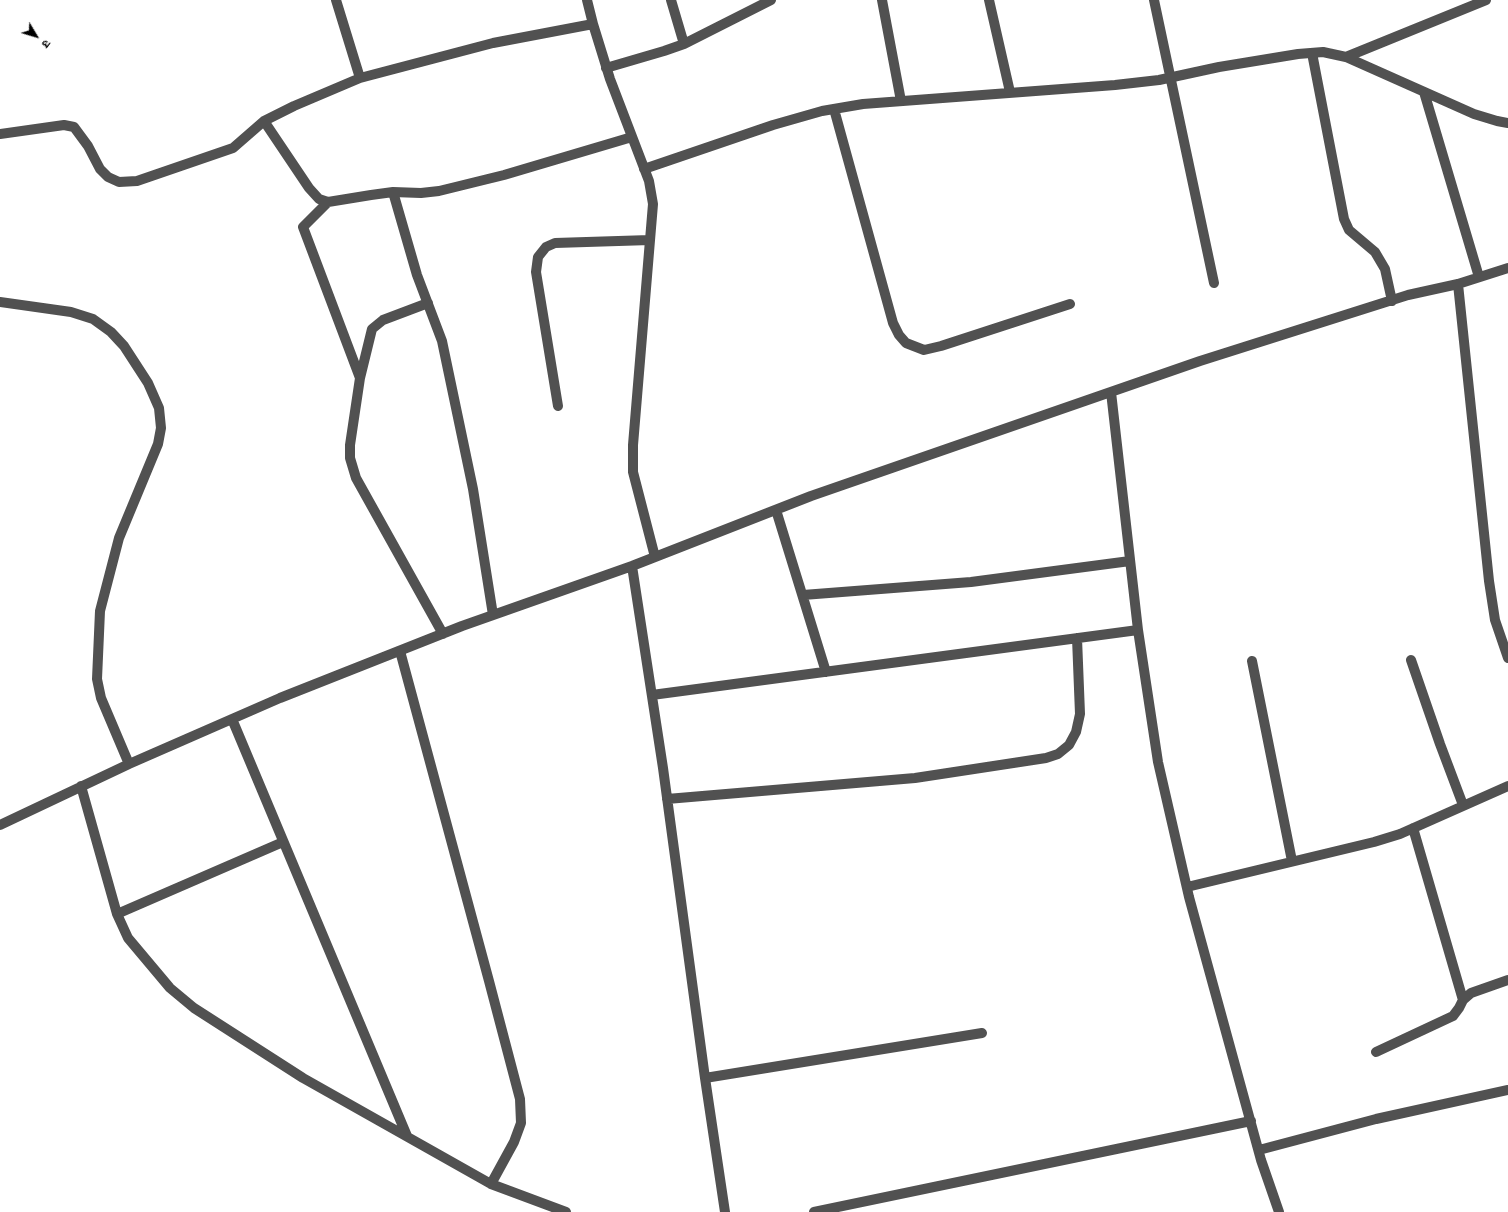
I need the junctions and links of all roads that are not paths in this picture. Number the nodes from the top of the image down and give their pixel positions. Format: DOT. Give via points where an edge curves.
graph roads {
  1 [pos="336,0"];
  2 [pos="587,0"];
  3 [pos="671,0"];
  4 [pos="771,0"];
  5 [pos="882,0"];
  6 [pos="990,0"];
  7 [pos="1154,0"];
  8 [pos="1486,0"];
  9 [pos="593,24"];
  10 [pos="684,44"];
  11 [pos="1312,53"];
  12 [pos="1346,57"];
  13 [pos="606,68"];
  14 [pos="360,78"];
  15 [pos="1169,78"];
  16 [pos="1010,92"];
  17 [pos="1424,92"];
  18 [pos="901,101"];
  19 [pos="834,109"];
  20 [pos="264,121"];
  21 [pos="1508,123"];
  22 [pos="0,134"];
  23 [pos="632,137"];
  24 [pos="644,169"];
  25 [pos="393,192"];
  26 [pos="328,202"];
  27 [pos="650,240"];
  28 [pos="1508,268"];
  29 [pos="1479,277"];
  30 [pos="1214,283"];
  31 [pos="1458,284"];
  32 [pos="1392,301"];
  33 [pos="0,302"];
  34 [pos="428,303"];
  35 [pos="1070,304"];
  36 [pos="360,378"];
  37 [pos="1111,392"];
  38 [pos="558,406"];
  39 [pos="776,510"];
  40 [pos="655,557"];
  41 [pos="1130,561"];
  42 [pos="632,566"];
  43 [pos="803,595"];
  44 [pos="492,616"];
  45 [pos="1138,630"];
  46 [pos="443,634"];
  47 [pos="1077,638"];
  48 [pos="400,651"];
  49 [pos="1508,658"];
  50 [pos="1252,660"];
  51 [pos="1411,660"];
  52 [pos="826,672"];
  53 [pos="652,695"];
  54 [pos="232,719"];
  55 [pos="129,764"];
  56 [pos="81,786"];
  57 [pos="1508,786"];
  58 [pos="667,799"];
  59 [pos="1463,806"];
  60 [pos="0,825"];
  61 [pos="1413,828"];
  62 [pos="283,842"];
  63 [pos="1292,861"];
  64 [pos="1187,887"];
  65 [pos="118,914"];
  66 [pos="1508,980"];
  67 [pos="1463,1000"];
  68 [pos="982,1033"];
  69 [pos="1376,1052"];
  70 [pos="705,1078"];
  71 [pos="1508,1090"];
  72 [pos="1251,1121"];
  73 [pos="406,1136"];
  74 [pos="1259,1150"];
  75 [pos="491,1184"];
  76 [pos="566,1212"];
  77 [pos="725,1212"];
  78 [pos="814,1212"];
  79 [pos="1279,1212"];
  1 -- 14 [label="street"];
  2 -- 9 [label="street"];
  3 -- 10 [label="street"];
  4 -- 10 [label="street"];
  5 -- 18 [label="street"];
  6 -- 16 [label="street"];
  7 -- 15 [label="street"];
  8 -- 12 [label="street"];
  9 -- 13 [label="street"];
  9 -- 14 [label="street" via="493,43"];
  10 -- 13 [label="street"];
  11 -- 12 [label="street" via="1323,52"];
  11 -- 15 [label="street" via="1219,67"];
  11 -- 32 [label="street" via="1344,219 1349,230 1375,252 1385,269"];
  12 -- 17 [label="street"];
  13 -- 23 [label="street"];
  14 -- 20 [label="street"];
  15 -- 16 [label="street" via="1115,85"];
  15 -- 30 [label="street"];
  16 -- 18 [label="street"];
  17 -- 21 [label="street" via="1474,114"];
  17 -- 29 [label="street"];
  18 -- 19 [label="street"];
  19 -- 24 [label="street" via="773,125"];
  19 -- 35 [label="street" via="893,323 906,343 924,350 941,346"];
  20 -- 22 [label="street" via="233,148 129,182 119,182 108,177 100,169 74,127 64,125"];
  20 -- 26 [label="street" via="309,188 319,199"];
  23 -- 24 [label="street"];
  23 -- 25 [label="street" via="504,175 439,191"];
  24 -- 27 [label="street" via="653,204"];
  25 -- 26 [label="street"];
  25 -- 34 [label="street" via="417,275"];
  26 -- 36 [label="street" via="303,227"];
  27 -- 38 [label="street" via="554,243 546,247 538,257 536,272"];
  27 -- 40 [label="street" via="633,472"];
  28 -- 29 [label="street"];
  29 -- 31 [label="street"];
  31 -- 32 [label="street"];
  31 -- 49 [label="street" via="1489,581 1495,620"];
  32 -- 37 [label="street" via="1200,361"];
  33 -- 55 [label="street" via="71,312 93,319 111,332 124,346 148,383 159,408 161,428 158,444 119,538 100,611 97,680 101,698"];
  34 -- 36 [label="street" via="383,320 372,329"];
  34 -- 44 [label="street" via="442,341 473,489"];
  36 -- 46 [label="street" via="350,445 350,458 356,478"];
  37 -- 39 [label="street"];
  37 -- 41 [label="street"];
  39 -- 40 [label="street"];
  39 -- 43 [label="street"];
  40 -- 42 [label="street"];
  41 -- 43 [label="street" via="971,582"];
  41 -- 45 [label="street"];
  42 -- 44 [label="street"];
  42 -- 53 [label="street"];
  43 -- 52 [label="street"];
  44 -- 46 [label="street"];
  45 -- 47 [label="street"];
  45 -- 64 [label="street" via="1158,762"];
  46 -- 48 [label="street"];
  47 -- 52 [label="street"];
  47 -- 58 [label="street" via="1080,714 1076,732 1069,745 1058,754 915,778"];
  48 -- 54 [label="street"];
  48 -- 75 [label="street" via="520,1099 521,1122 514,1142"];
  50 -- 63 [label="street"];
  51 -- 59 [label="street"];
  52 -- 53 [label="street"];
  53 -- 58 [label="street"];
  54 -- 55 [label="street"];
  54 -- 62 [label="street"];
  55 -- 56 [label="street"];
  56 -- 60 [label="street"];
  56 -- 65 [label="street"];
  57 -- 59 [label="street"];
  58 -- 70 [label="street"];
  59 -- 61 [label="street"];
  61 -- 63 [label="street" via="1374,842"];
  61 -- 67 [label="street"];
  62 -- 65 [label="street"];
  62 -- 73 [label="street"];
  63 -- 64 [label="street"];
  64 -- 72 [label="street"];
  65 -- 73 [label="street" via="128,938 170,988 194,1008 303,1078"];
  66 -- 67 [label="street" via="1471,993"];
  67 -- 69 [label="street" via="1453,1016"];
  68 -- 70 [label="street"];
  70 -- 77 [label="street"];
  71 -- 74 [label="street" via="1376,1119"];
  72 -- 74 [label="street"];
  72 -- 78 [label="street"];
  73 -- 75 [label="street"];
  74 -- 79 [label="street"];
  75 -- 76 [label="street"];
}
